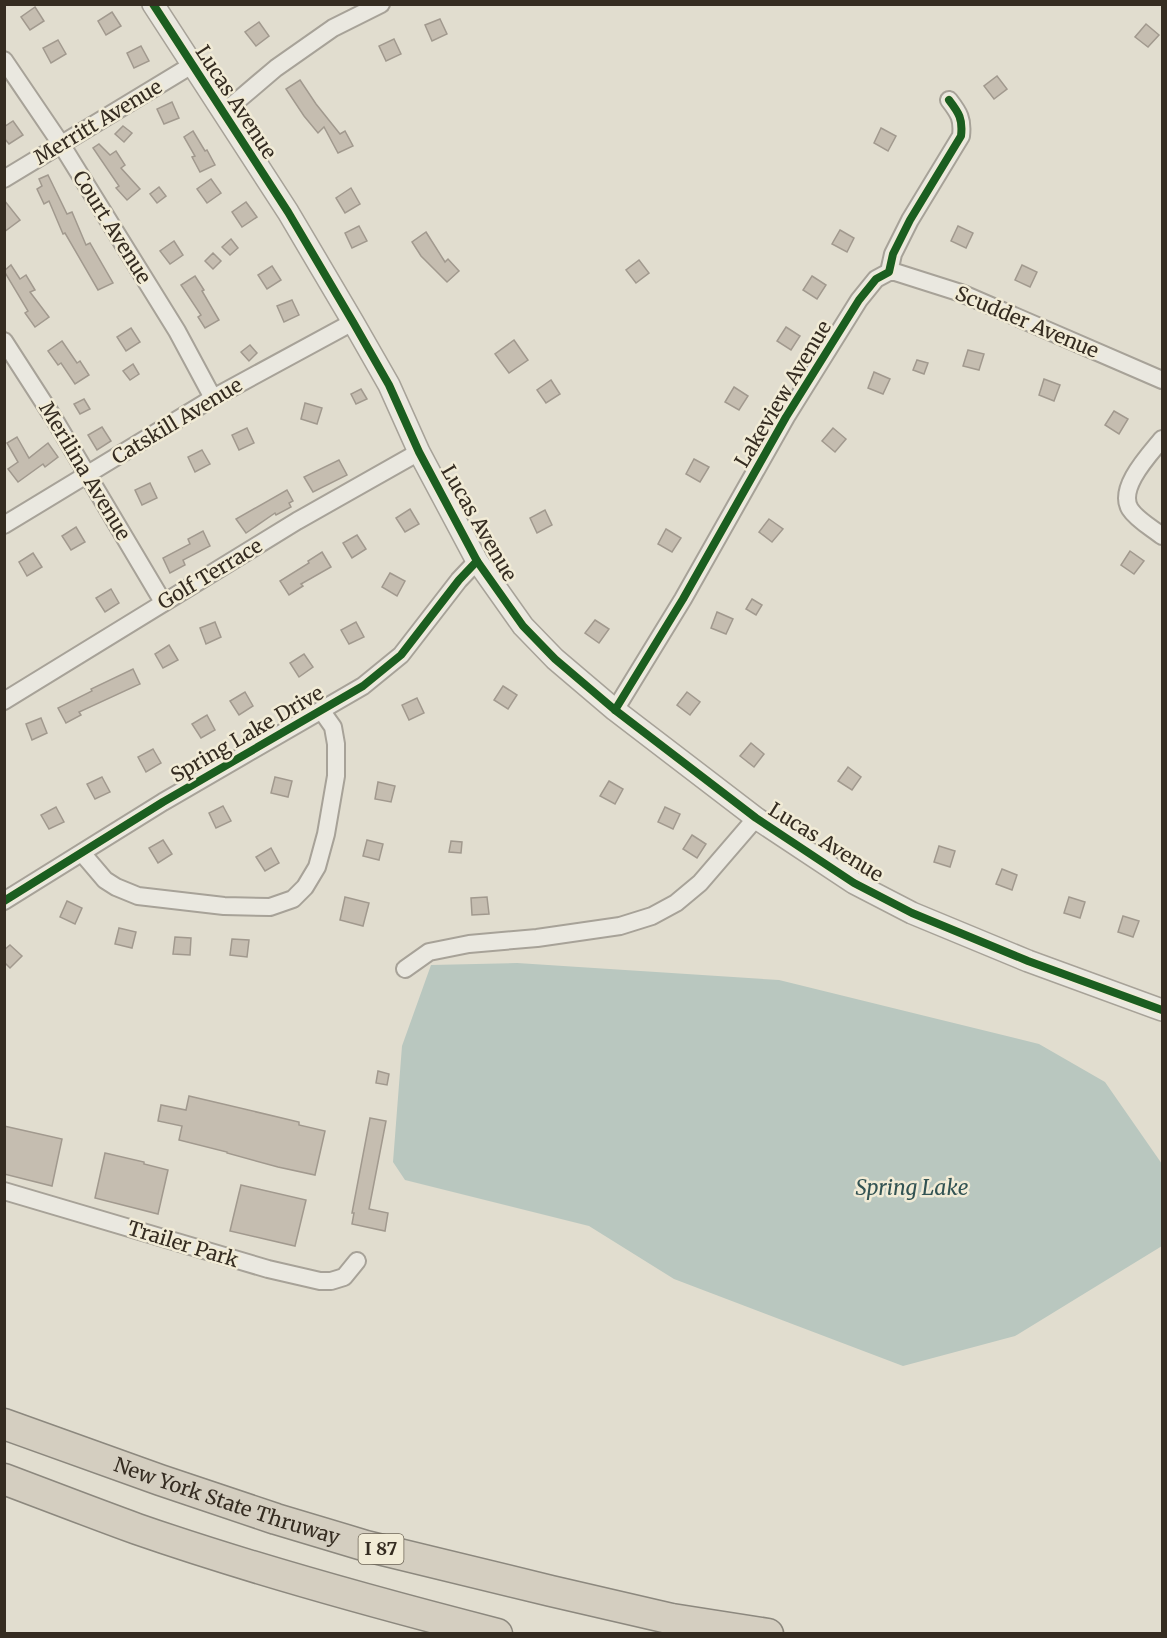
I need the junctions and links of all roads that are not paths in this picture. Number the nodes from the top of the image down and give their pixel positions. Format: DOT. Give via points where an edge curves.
graph roads {
  1 [pos="153,4"];
  2 [pos="381,4"];
  3 [pos="4,60"];
  4 [pos="192,64"];
  5 [pos="949,100"];
  6 [pos="224,113"];
  7 [pos="61,144"];
  8 [pos="4,179"];
  9 [pos="889,272"];
  10 [pos="353,322"];
  11 [pos="5,341"];
  12 [pos="1162,380"];
  13 [pos="213,398"];
  14 [pos="1162,439"];
  15 [pos="419,452"];
  16 [pos="87,475"];
  17 [pos="4,525"];
  18 [pos="1162,536"];
  19 [pos="477,561"];
  20 [pos="164,602"];
  21 [pos="4,701"];
  22 [pos="321,710"];
  23 [pos="615,710"];
  24 [pos="756,818"];
  25 [pos="82,853"];
  26 [pos="4,901"];
  27 [pos="405,969"];
  28 [pos="1162,1010"];
  29 [pos="4,1191"];
  30 [pos="357,1262"];
  31 [pos="4,1424"];
  32 [pos="4,1479"];
  33 [pos="496,1634"];
  34 [pos="768,1634"];
  1 -- 4 [label="street, Lucas Avenue"];
  2 -- 6 [label="street" via="333,28 276,68"];
  3 -- 7 [label="street, Court Avenue"];
  4 -- 6 [label="street, Lucas Avenue"];
  4 -- 7 [label="street, Merritt Avenue"];
  5 -- 9 [label="street" via="963,124 961,136 910,219"];
  6 -- 10 [label="street, Lucas Avenue"];
  7 -- 8 [label="street, Merritt Avenue"];
  7 -- 13 [label="street, Court Avenue" via="177,331"];
  9 -- 12 [label="street, Scudder Avenue" via="961,293"];
  9 -- 23 [label="street, Lakeview Avenue" via="876,279 859,300"];
  10 -- 13 [label="street, Catskill Avenue"];
  10 -- 15 [label="street, Lucas Avenue" via="389,385"];
  11 -- 16 [label="street, Merilina Avenue"];
  13 -- 16 [label="street, Catskill Avenue"];
  14 -- 18 [label="street" via="1140,467 1127,493 1128,506 1135,515"];
  15 -- 19 [label="street, Lucas Avenue"];
  15 -- 20 [label="street, Golf Terrace"];
  16 -- 17 [label="street, Catskill Avenue"];
  16 -- 20 [label="street, Merilina Avenue"];
  19 -- 22 [label="street, Spring Lake Drive" via="401,655 363,686"];
  19 -- 23 [label="street, Lucas Avenue" via="523,626 560,664"];
  20 -- 21 [label="street, Golf Terrace"];
  22 -- 25 [label="street, Spring Lake Drive"];
  22 -- 25 [label="street" via="333,727 336,776 317,867 293,899 270,907 138,897 105,880"];
  23 -- 24 [label="street, Lucas Avenue"];
  24 -- 27 [label="street" via="700,883 652,916 620,926 429,951"];
  24 -- 28 [label="street, Lucas Avenue" via="854,883 912,913"];
  25 -- 26 [label="street, Spring Lake Drive"];
  29 -- 30 [label="street, Trailer Park" via="320,1281 344,1277"];
  31 -- 34 [label="highway, New York State Thruway / I 87" via="160,1480 366,1546 672,1618"];
  32 -- 33 [label="highway" via="210,1553"];
}
